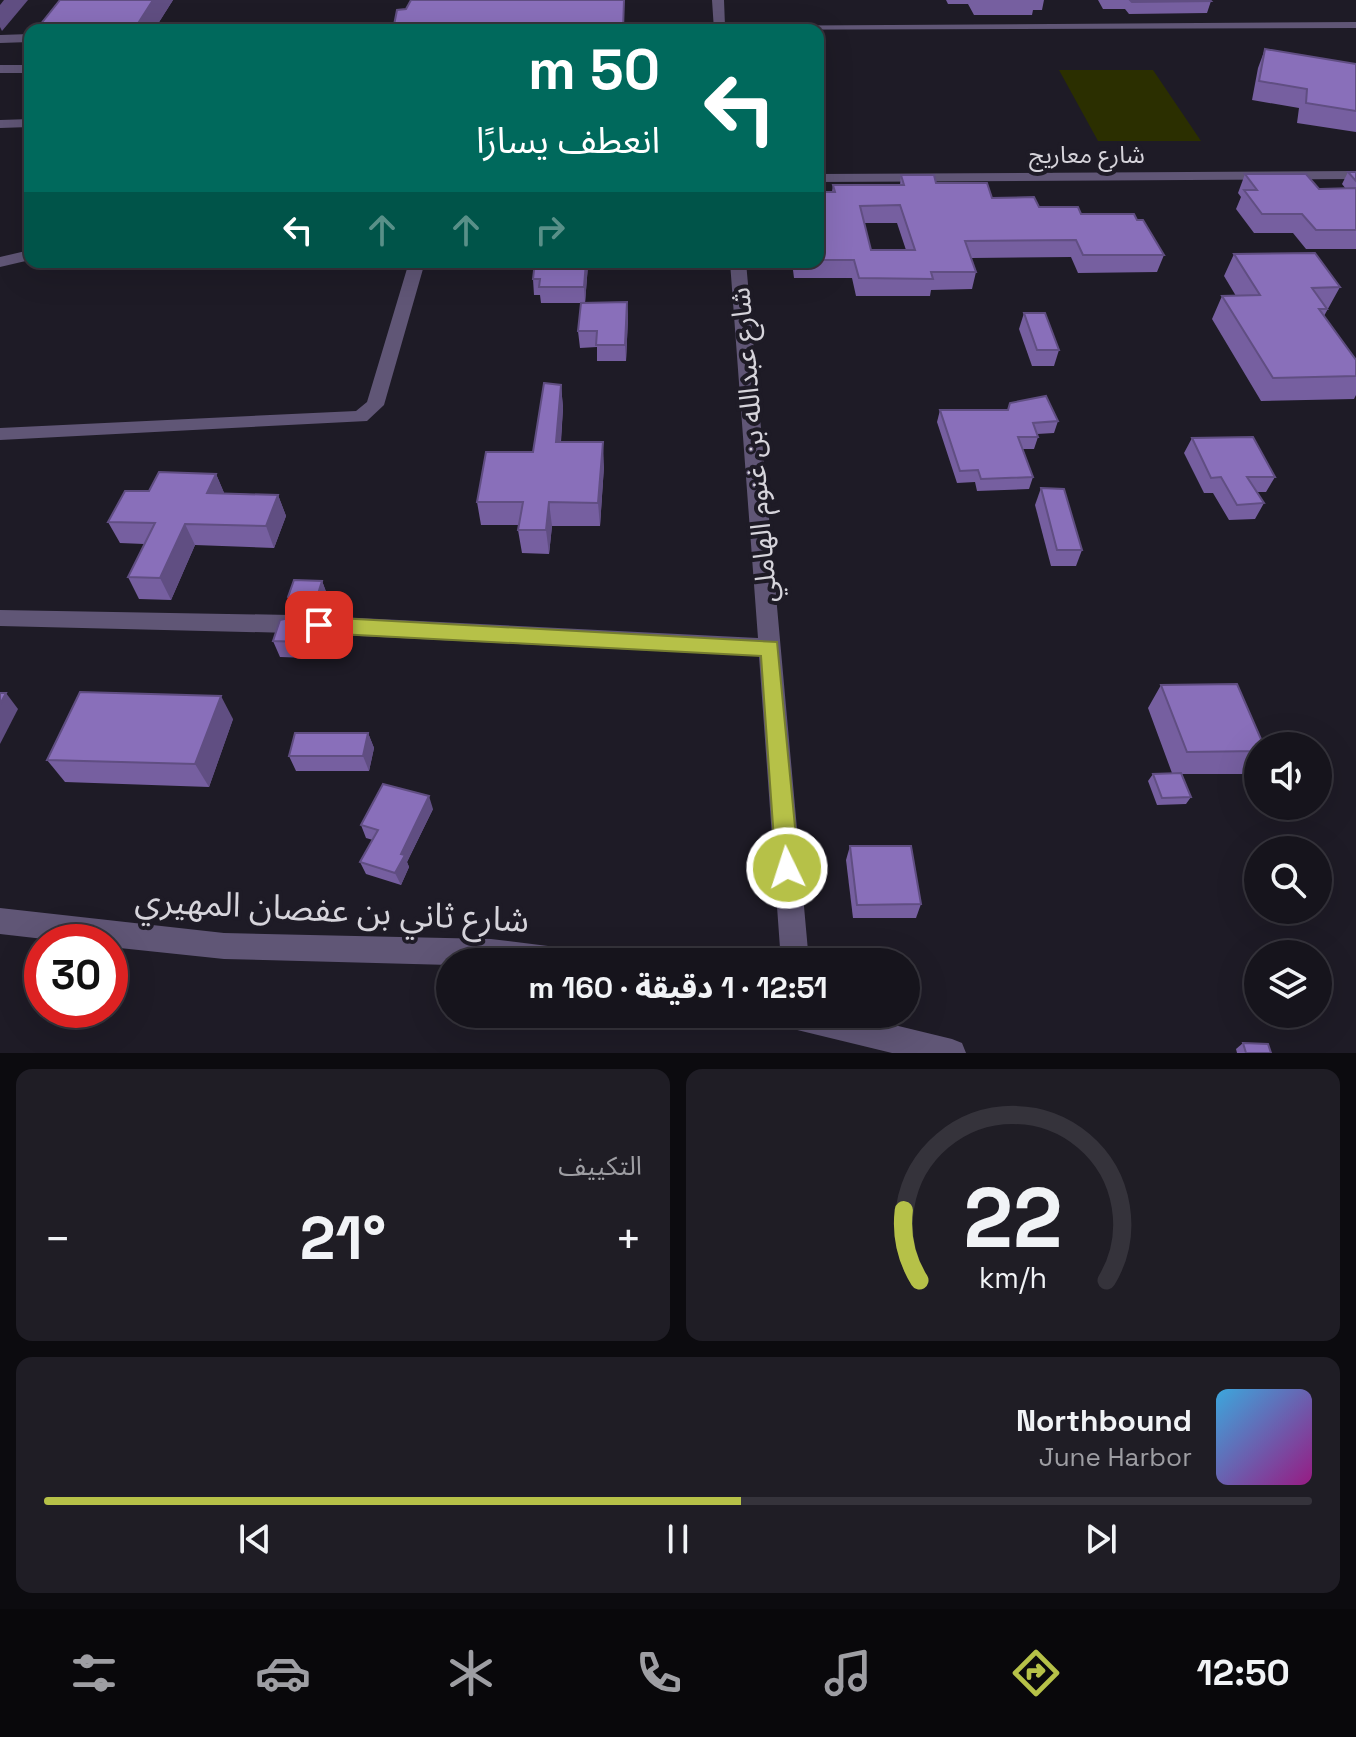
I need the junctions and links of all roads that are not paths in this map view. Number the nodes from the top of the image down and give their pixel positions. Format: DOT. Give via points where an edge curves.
graph roads {
  1 [pos="718,0"];
  2 [pos="720,24"];
  3 [pos="1356,25"];
  4 [pos="824,29"];
  5 [pos="24,38"];
  6 [pos="0,39"];
  7 [pos="0,69"];
  8 [pos="24,69"];
  9 [pos="24,123"];
  10 [pos="0,124"];
  11 [pos="1356,175"];
  12 [pos="824,178"];
  13 [pos="24,256"];
  14 [pos="0,262"];
  15 [pos="415,268"];
  16 [pos="738,268"];
  17 [pos="0,434"];
  18 [pos="0,618"];
  19 [pos="291,624"];
  20 [pos="319,625"];
  21 [pos="770,648"];
  22 [pos="0,921"];
  23 [pos="794,948"];
  24 [pos="436,952"];
  25 [pos="849,1028"];
  26 [pos="952,1053"];
  1 -- 2 [label="street"];
  3 -- 4 [label="street"];
  5 -- 6 [label="street"];
  7 -- 8 [label="street"];
  9 -- 10 [label="street"];
  11 -- 12 [label="street, شارع معاريج"];
  13 -- 14 [label="street"];
  15 -- 17 [label="street" via="375,405 361,417"];
  16 -- 21 [label="street, شارع عبدالله بن غنوم الهاملي"];
  18 -- 19 [label="street"];
  20 -- 21 [label="street"];
  21 -- 23 [label="street, شارع عبدالله بن غنوم الهاملي"];
  22 -- 24 [label="street, شارع ثاني بن عفصان المهيري" via="237,947"];
  25 -- 26 [label="street"];
}
